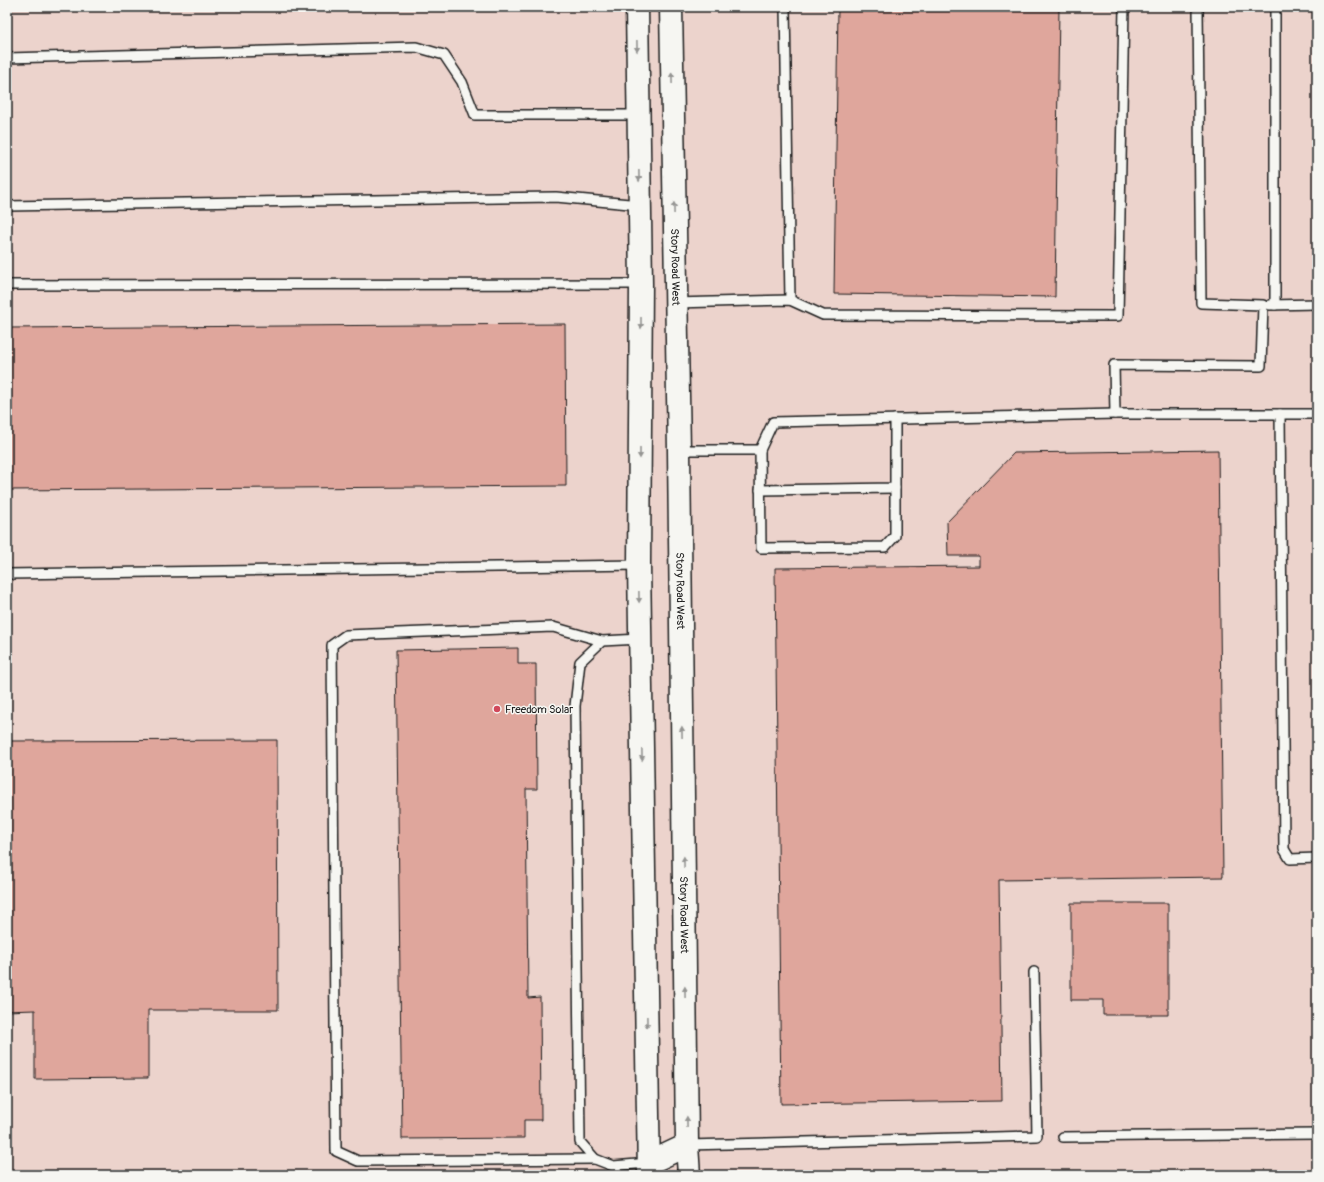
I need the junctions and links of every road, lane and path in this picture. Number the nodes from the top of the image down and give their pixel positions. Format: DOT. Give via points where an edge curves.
graph roads {
  1 [pos="637,7"];
  2 [pos="671,7"];
  3 [pos="785,7"];
  4 [pos="1124,7"];
  5 [pos="1198,7"];
  6 [pos="1274,7"];
  7 [pos="7,58"];
  8 [pos="638,116"];
  9 [pos="640,205"];
  10 [pos="7,206"];
  11 [pos="641,284"];
  12 [pos="7,285"];
  13 [pos="790,300"];
  14 [pos="675,303"];
  15 [pos="1317,304"];
  16 [pos="1264,305"];
  17 [pos="1275,305"];
  18 [pos="1115,414"];
  19 [pos="1280,414"];
  20 [pos="1317,414"];
  21 [pos="895,419"];
  22 [pos="679,450"];
  23 [pos="760,450"];
  24 [pos="895,488"];
  25 [pos="760,490"];
  26 [pos="639,565"];
  27 [pos="7,574"];
  28 [pos="640,639"];
  29 [pos="602,641"];
  30 [pos="1317,858"];
  31 [pos="1034,972"];
  32 [pos="1317,1134"];
  33 [pos="1063,1137"];
  34 [pos="687,1145"];
  35 [pos="595,1158"];
  36 [pos="649,1169"];
  37 [pos="689,1175"];
  1 -- 8 [label="street, one-way"];
  14 -- 2 [label="street, Story Road West, one-way"];
  3 -- 13 [label="lane"];
  4 -- 13 [label="lane" via="1118,316 823,315"];
  5 -- 16 [label="lane" via="1201,303"];
  6 -- 17 [label="lane"];
  7 -- 8 [label="lane" via="416,47 444,56 462,82 475,115"];
  8 -- 9 [label="street, one-way"];
  9 -- 10 [label="lane" via="556,198"];
  9 -- 11 [label="street"];
  11 -- 12 [label="lane"];
  11 -- 26 [label="street, one-way"];
  13 -- 14 [label="lane"];
  14 -- 22 [label="street, Story Road West"];
  15 -- 17 [label="lane"];
  16 -- 17 [label="lane"];
  16 -- 18 [label="lane" via="1261,366 1114,365"];
  18 -- 19 [label="lane"];
  18 -- 21 [label="lane"];
  19 -- 20 [label="lane"];
  19 -- 30 [label="lane" via="1284,849 1290,858"];
  21 -- 23 [label="lane" via="773,422"];
  21 -- 24 [label="lane"];
  22 -- 23 [label="lane"];
  34 -- 22 [label="street, Story Road West, one-way"];
  23 -- 25 [label="lane"];
  24 -- 25 [label="lane"];
  24 -- 25 [label="lane" via="895,536 885,547 761,548"];
  26 -- 27 [label="lane"];
  26 -- 28 [label="street, one-way"];
  28 -- 29 [label="lane"];
  28 -- 36 [label="street, one-way"];
  29 -- 35 [label="lane" via="580,662 575,706 580,1142"];
  29 -- 35 [label="lane" via="553,627 346,635 332,645 336,1151 358,1161"];
  31 -- 34 [label="lane" via="1036,1136"];
  32 -- 33 [label="lane"];
  34 -- 36 [label="street"];
  34 -- 37 [label="street, Story Road West"];
  35 -- 36 [label="lane" via="613,1166"];
}
